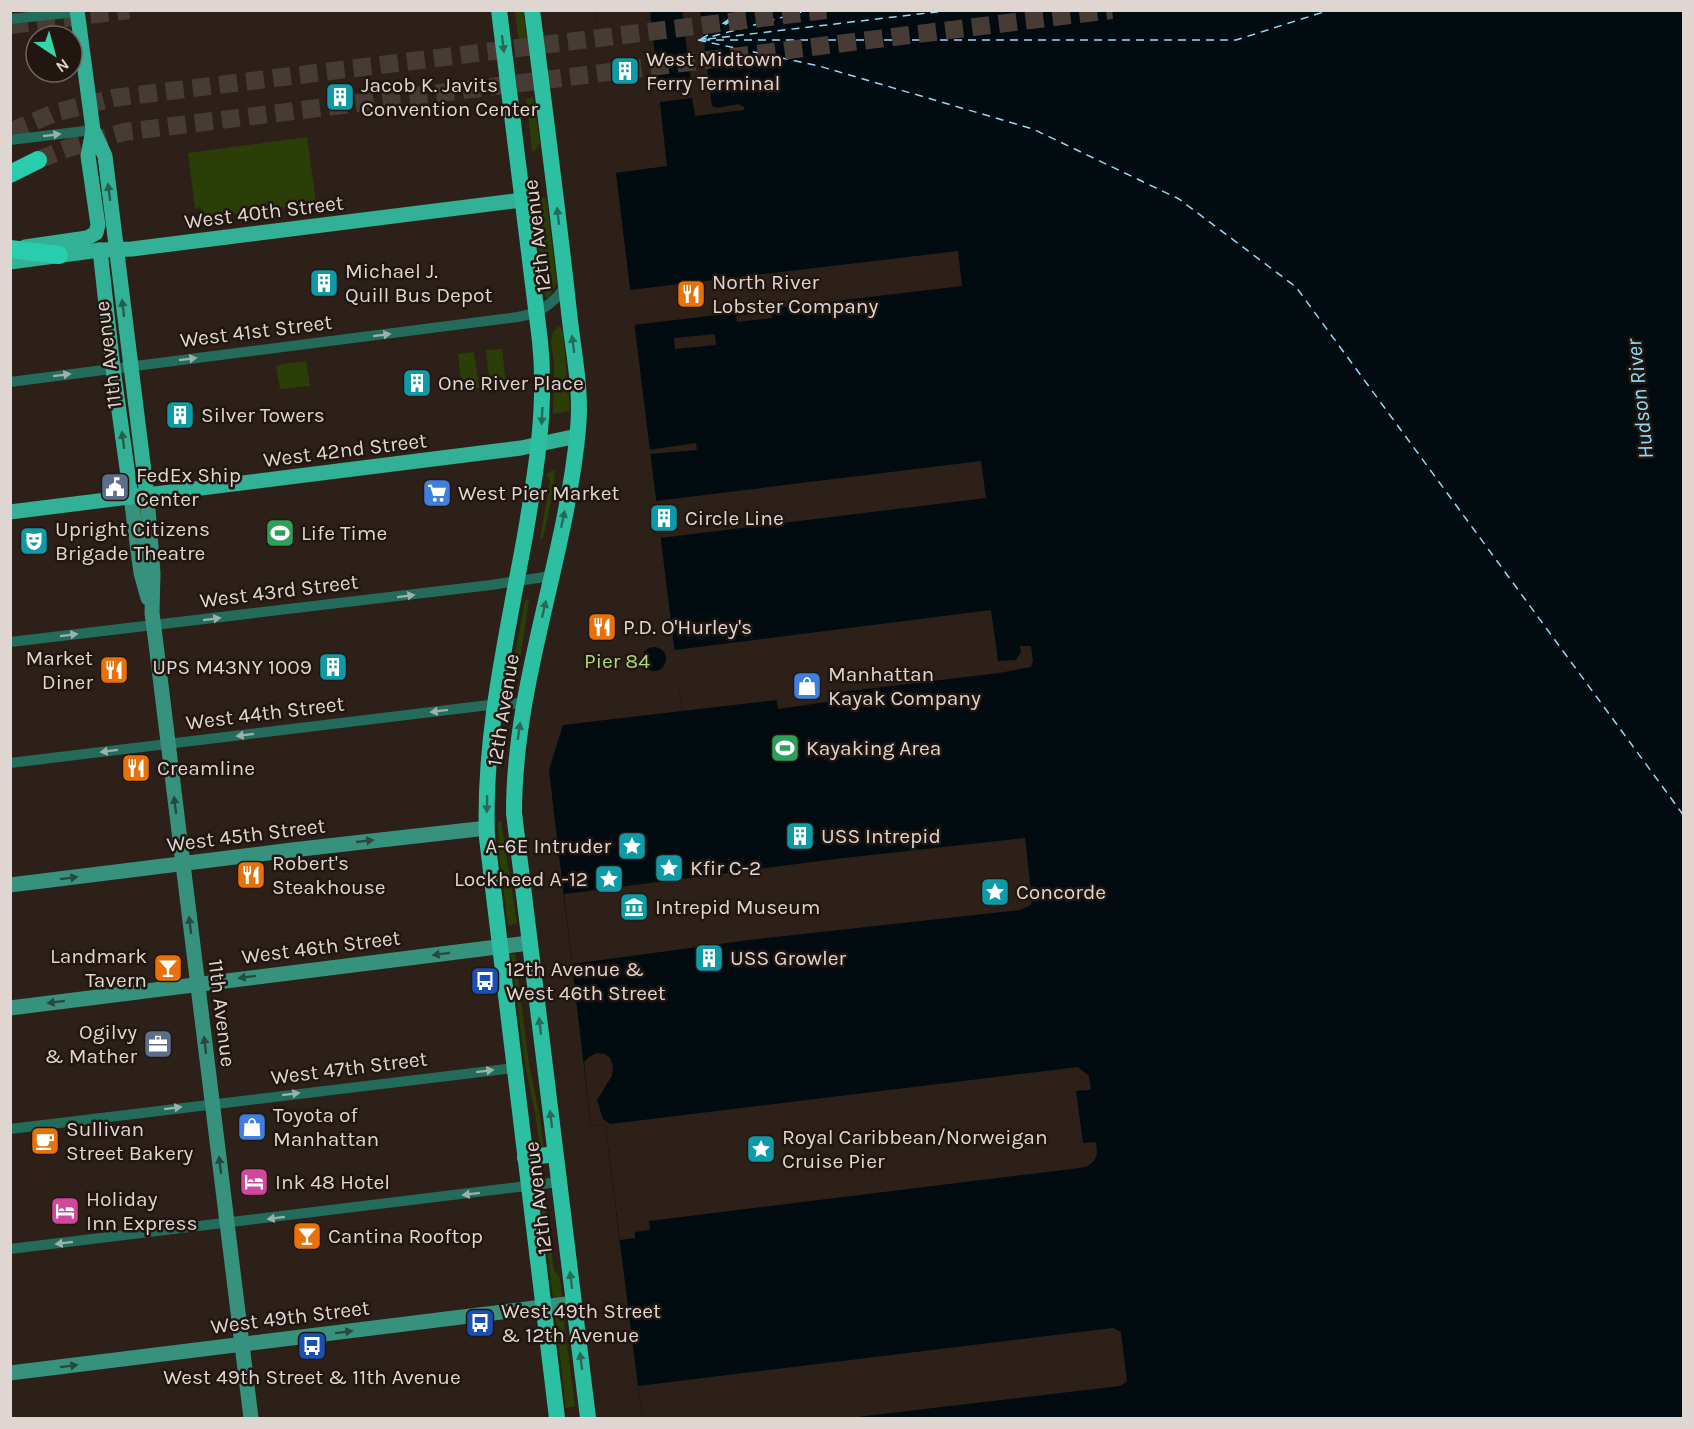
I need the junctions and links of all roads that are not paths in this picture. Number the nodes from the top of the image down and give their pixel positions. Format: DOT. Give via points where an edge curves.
graph roads {
  1 [pos="499,10"];
  2 [pos="532,10"];
  3 [pos="77,11"];
  4 [pos="10,19"];
  5 [pos="93,130"];
  6 [pos="10,141"];
  7 [pos="10,168"];
  8 [pos="10,174"];
  9 [pos="522,200"];
  10 [pos="10,249"];
  11 [pos="100,250"];
  12 [pos="117,250"];
  13 [pos="59,255"];
  14 [pos="10,262"];
  15 [pos="566,286"];
  16 [pos="537,312"];
  17 [pos="130,366"];
  18 [pos="113,368"];
  19 [pos="10,382"];
  20 [pos="577,436"];
  21 [pos="540,444"];
  22 [pos="147,496"];
  23 [pos="131,498"];
  24 [pos="10,512"];
  25 [pos="551,576"];
  26 [pos="517,581"];
  27 [pos="153,619"];
  28 [pos="10,642"];
  29 [pos="523,703"];
  30 [pos="497,704"];
  31 [pos="167,744"];
  32 [pos="10,763"];
  33 [pos="487,828"];
  34 [pos="182,864"];
  35 [pos="10,885"];
  36 [pos="529,944"];
  37 [pos="499,947"];
  38 [pos="197,983"];
  39 [pos="10,1008"];
  40 [pos="514,1068"];
  41 [pos="212,1103"];
  42 [pos="10,1129"];
  43 [pos="555,1154"];
  44 [pos="525,1158"];
  45 [pos="559,1182"];
  46 [pos="529,1187"];
  47 [pos="226,1223"];
  48 [pos="10,1250"];
  49 [pos="574,1303"];
  50 [pos="544,1307"];
  51 [pos="242,1344"];
  52 [pos="10,1373"];
  53 [pos="251,1419"];
  54 [pos="557,1419"];
  55 [pos="588,1419"];
  1 -- 9 [label="highway, 12th Avenue, one-way"];
  15 -- 2 [label="highway, 12th Avenue, one-way"];
  3 -- 4 [label="street"];
  3 -- 5 [label="main road, 11th Avenue"];
  6 -- 5 [label="street, one-way"];
  5 -- 10 [label="main road, 11th Avenue" via="88,156 98,225 93,235"];
  12 -- 5 [label="main road, 11th Avenue, one-way" via="105,156"];
  7 -- 8 [label="highway" via="38,160"];
  9 -- 12 [label="main road, West 40th Street"];
  9 -- 16 [label="highway, 12th Avenue"];
  10 -- 13 [label="highway"];
  11 -- 12 [label="main road, West 40th Street"];
  11 -- 13 [label="main road, West 40th Street"];
  11 -- 18 [label="main road, 11th Avenue"];
  17 -- 12 [label="main road, 11th Avenue, one-way"];
  13 -- 14 [label="main road, West 40th Street"];
  15 -- 16 [label="street, West 41st Street" via="552,304"];
  20 -- 15 [label="highway, 12th Avenue, one-way" via="576,373"];
  17 -- 16 [label="street, West 41st Street, one-way"];
  16 -- 21 [label="highway, 12th Avenue, one-way" via="543,380"];
  17 -- 18 [label="street, West 41st Street"];
  17 -- 22 [label="main road, 11th Avenue"];
  19 -- 18 [label="street, West 41st Street, one-way"];
  23 -- 18 [label="main road, 11th Avenue, one-way"];
  20 -- 21 [label="main road, West 42nd Street"];
  25 -- 20 [label="highway, 12th Avenue, one-way"];
  21 -- 22 [label="main road, West 42nd Street"];
  21 -- 26 [label="highway, 12th Avenue"];
  22 -- 23 [label="main road, West 42nd Street"];
  22 -- 27 [label="main road, 11th Avenue"];
  23 -- 24 [label="main road, West 42nd Street"];
  23 -- 27 [label="main road, 11th Avenue" via="141,573"];
  25 -- 26 [label="street, West 43rd Street"];
  29 -- 25 [label="highway, 12th Avenue, one-way"];
  27 -- 26 [label="street, West 43rd Street, one-way"];
  26 -- 30 [label="highway, 12th Avenue"];
  28 -- 27 [label="street, West 43rd Street, one-way"];
  27 -- 31 [label="main road, 11th Avenue"];
  29 -- 30 [label="street, West 44th Street"];
  36 -- 29 [label="highway, 12th Avenue, one-way" via="514,813"];
  30 -- 31 [label="street, West 44th Street, one-way"];
  30 -- 33 [label="highway, 12th Avenue, one-way"];
  31 -- 32 [label="street, West 44th Street, one-way"];
  34 -- 31 [label="main road, 11th Avenue, one-way"];
  34 -- 33 [label="main road, West 45th Street, one-way"];
  33 -- 37 [label="highway, 12th Avenue"];
  35 -- 34 [label="main road, West 45th Street, one-way"];
  38 -- 34 [label="main road, 11th Avenue, one-way"];
  36 -- 37 [label="main road, West 46th Street"];
  43 -- 36 [label="highway, 12th Avenue, one-way"];
  37 -- 38 [label="main road, West 46th Street, one-way"];
  37 -- 40 [label="highway, 12th Avenue"];
  38 -- 39 [label="main road, West 46th Street, one-way"];
  41 -- 38 [label="main road, 11th Avenue, one-way"];
  41 -- 40 [label="street, West 47th Street, one-way"];
  40 -- 44 [label="highway, 12th Avenue"];
  42 -- 41 [label="street, West 47th Street, one-way"];
  47 -- 41 [label="main road, 11th Avenue, one-way"];
  43 -- 44 [label="highway"];
  43 -- 45 [label="highway, 12th Avenue"];
  44 -- 46 [label="highway, 12th Avenue"];
  45 -- 46 [label="street"];
  49 -- 45 [label="highway, 12th Avenue, one-way"];
  46 -- 47 [label="street, one-way"];
  46 -- 50 [label="highway, 12th Avenue"];
  47 -- 48 [label="street, one-way"];
  47 -- 51 [label="main road, 11th Avenue"];
  49 -- 50 [label="main road, West 49th Street"];
  55 -- 49 [label="highway, 12th Avenue, one-way"];
  51 -- 50 [label="main road, West 49th Street, one-way"];
  50 -- 54 [label="highway, 12th Avenue"];
  52 -- 51 [label="main road, West 49th Street, one-way"];
  51 -- 53 [label="main road, 11th Avenue"];
}
